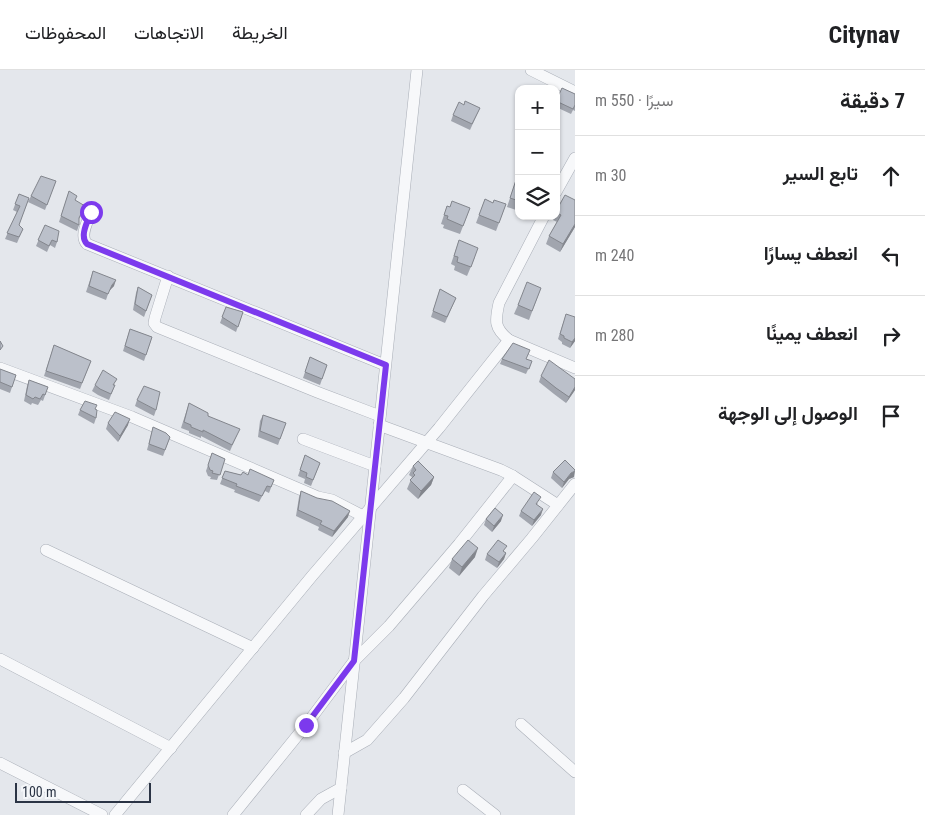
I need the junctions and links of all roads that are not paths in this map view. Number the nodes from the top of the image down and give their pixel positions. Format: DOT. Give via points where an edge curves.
graph roads {
  1 [pos="418,70"];
  2 [pos="531,70"];
  3 [pos="575,92"];
  4 [pos="575,158"];
  5 [pos="560,185"];
  6 [pos="91,212"];
  7 [pos="542,220"];
  8 [pos="168,276"];
  9 [pos="509,340"];
  10 [pos="386,365"];
  11 [pos="0,368"];
  12 [pos="575,368"];
  13 [pos="380,421"];
  14 [pos="302,439"];
  15 [pos="427,442"];
  16 [pos="375,466"];
  17 [pos="513,476"];
  18 [pos="575,484"];
  19 [pos="558,505"];
  20 [pos="367,512"];
  21 [pos="46,550"];
  22 [pos="254,648"];
  23 [pos="0,659"];
  24 [pos="354,661"];
  25 [pos="521,724"];
  26 [pos="171,748"];
  27 [pos="344,753"];
  28 [pos="0,763"];
  29 [pos="575,772"];
  30 [pos="341,788"];
  31 [pos="463,790"];
  32 [pos="102,815"];
  33 [pos="115,815"];
  34 [pos="233,815"];
  35 [pos="306,815"];
  36 [pos="338,815"];
  37 [pos="495,815"];
  1 -- 10 [label="street"];
  2 -- 3 [label="street"];
  4 -- 5 [label="street"];
  6 -- 8 [label="street" via="84,242"];
  7 -- 9 [label="street" via="499,302 497,325 500,333"];
  8 -- 10 [label="street"];
  8 -- 13 [label="street" via="155,318 157,327"];
  9 -- 12 [label="street"];
  9 -- 15 [label="street"];
  10 -- 13 [label="street"];
  11 -- 20 [label="street" via="132,417 318,497"];
  13 -- 15 [label="street"];
  13 -- 16 [label="street"];
  14 -- 16 [label="street"];
  15 -- 17 [label="street"];
  15 -- 20 [label="street"];
  16 -- 20 [label="street"];
  17 -- 19 [label="street"];
  17 -- 24 [label="street" via="389,626"];
  18 -- 19 [label="street"];
  19 -- 27 [label="street" via="404,698 367,740"];
  20 -- 22 [label="street"];
  20 -- 24 [label="street"];
  21 -- 22 [label="street"];
  22 -- 26 [label="street"];
  23 -- 26 [label="street"];
  24 -- 27 [label="street"];
  24 -- 34 [label="street"];
  25 -- 29 [label="street"];
  26 -- 33 [label="street"];
  27 -- 30 [label="street"];
  28 -- 32 [label="street"];
  30 -- 35 [label="street" via="321,799"];
  30 -- 36 [label="street"];
  31 -- 37 [label="street"];
}
